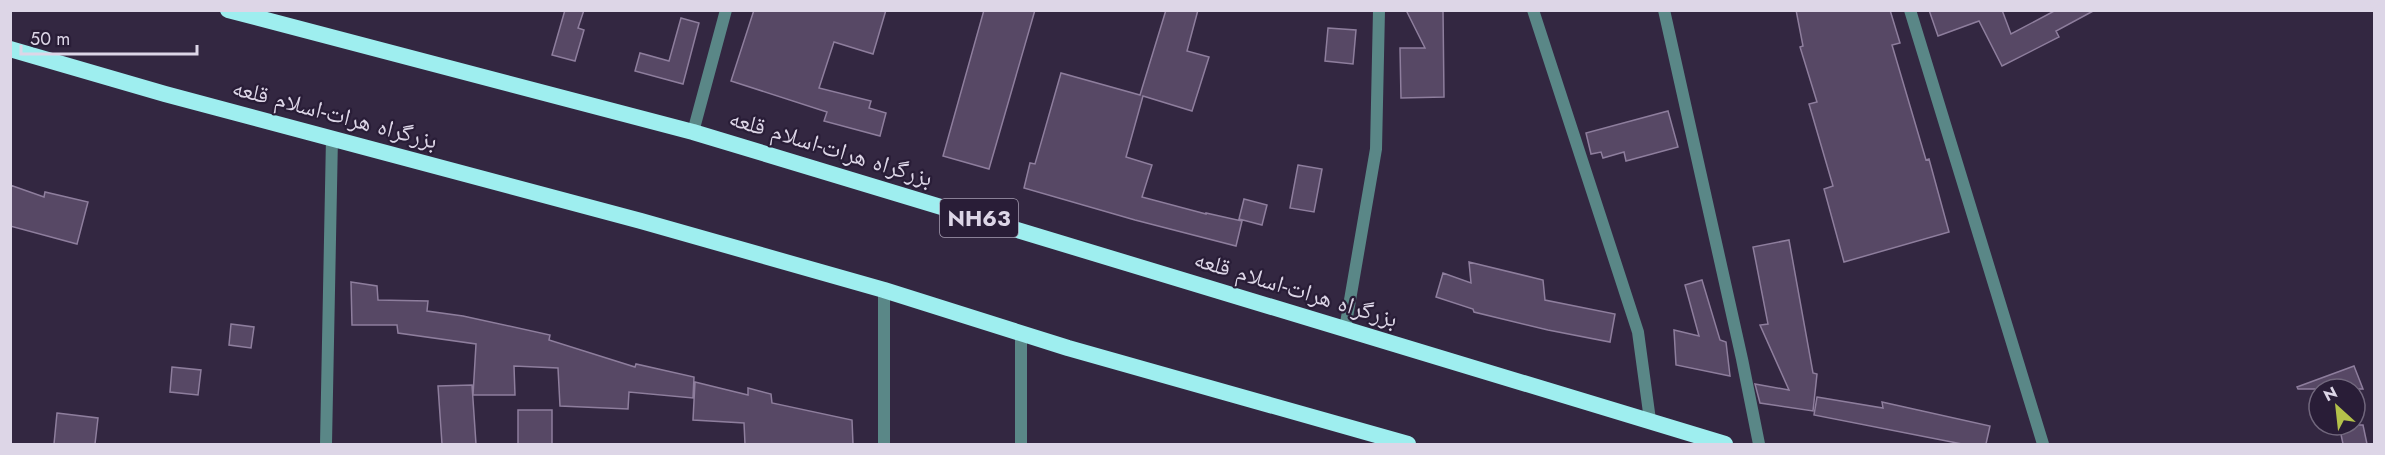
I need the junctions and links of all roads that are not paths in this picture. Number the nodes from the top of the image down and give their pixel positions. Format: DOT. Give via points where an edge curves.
graph roads {
  1 [pos="228,10"];
  2 [pos="726,10"];
  3 [pos="1379,10"];
  4 [pos="1533,10"];
  5 [pos="1664,10"];
  6 [pos="1910,10"];
  7 [pos="12,52"];
  8 [pos="693,132"];
  9 [pos="332,138"];
  10 [pos="884,290"];
  11 [pos="1345,329"];
  12 [pos="1021,332"];
  13 [pos="1650,420"];
  14 [pos="326,444"];
  15 [pos="884,444"];
  16 [pos="1021,444"];
  17 [pos="1408,444"];
  18 [pos="1725,444"];
  19 [pos="1759,444"];
  20 [pos="2043,444"];
  1 -- 8 [label="highway, بزرگراه هرات-اسلام قلعه / NH63"];
  2 -- 8 [label="street"];
  3 -- 11 [label="street" via="1376,149"];
  4 -- 13 [label="street" via="1638,332"];
  5 -- 19 [label="street"];
  6 -- 20 [label="street"];
  7 -- 9 [label="highway, بزرگراه هرات-اسلام قلعه"];
  8 -- 11 [label="highway, بزرگراه هرات-اسلام قلعه / NH63"];
  9 -- 10 [label="highway, بزرگراه هرات-اسلام قلعه"];
  9 -- 14 [label="street"];
  10 -- 12 [label="highway, بزرگراه هرات-اسلام قلعه"];
  10 -- 15 [label="street"];
  11 -- 13 [label="highway, بزرگراه هرات-اسلام قلعه / NH63"];
  12 -- 16 [label="street"];
  12 -- 17 [label="highway, بزرگراه هرات-اسلام قلعه"];
  13 -- 18 [label="highway, بزرگراه هرات-اسلام قلعه / NH63"];
}
